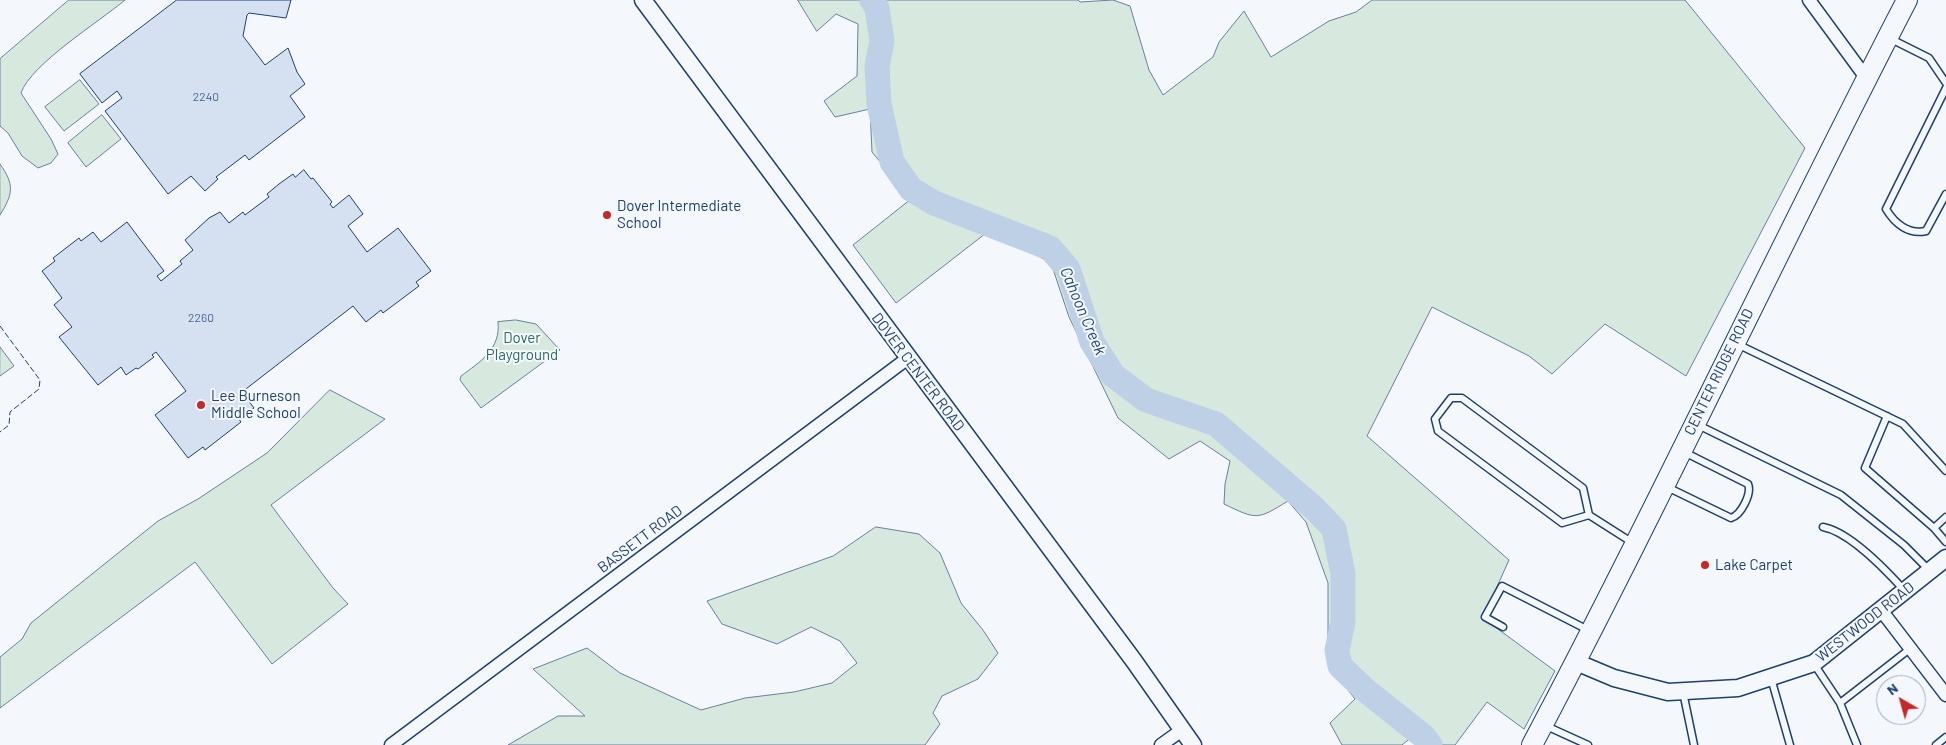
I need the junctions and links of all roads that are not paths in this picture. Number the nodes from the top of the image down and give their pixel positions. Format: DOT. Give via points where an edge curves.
graph roads {
  1 [pos="643,0"];
  2 [pos="1808,0"];
  3 [pos="1907,0"];
  4 [pos="1888,38"];
  5 [pos="1867,79"];
  6 [pos="1946,83"];
  7 [pos="1946,88"];
  8 [pos="1946,194"];
  9 [pos="1734,342"];
  10 [pos="908,358"];
  11 [pos="1887,416"];
  12 [pos="1694,423"];
  13 [pos="1681,450"];
  14 [pos="1946,471"];
  15 [pos="1663,485"];
  16 [pos="1589,515"];
  17 [pos="1946,517"];
  18 [pos="1823,527"];
  19 [pos="1934,528"];
  20 [pos="1946,542"];
  21 [pos="1634,544"];
  22 [pos="1946,558"];
  23 [pos="1930,571"];
  24 [pos="1905,591"];
  25 [pos="1881,610"];
  26 [pos="1503,627"];
  27 [pos="1591,632"];
  28 [pos="1911,648"];
  29 [pos="1576,662"];
  30 [pos="1814,662"];
  31 [pos="1771,677"];
  32 [pos="1683,692"];
  33 [pos="1946,695"];
  34 [pos="1840,703"];
  35 [pos="1543,724"];
  36 [pos="1182,730"];
  37 [pos="1946,737"];
  38 [pos="391,745"];
  39 [pos="1161,745"];
  40 [pos="1193,745"];
  41 [pos="1532,745"];
  42 [pos="1588,745"];
  43 [pos="1694,745"];
  44 [pos="1790,745"];
  45 [pos="1857,745"];
  46 [pos="1936,745"];
  1 -- 10 [label="street, DOVER CENTER ROAD"];
  2 -- 5 [label="street"];
  3 -- 4 [label="main road, CENTER RIDGE ROAD"];
  4 -- 5 [label="main road, CENTER RIDGE ROAD"];
  4 -- 6 [label="lane" via="1929,58"];
  5 -- 9 [label="main road, CENTER RIDGE ROAD"];
  7 -- 8 [label="lane" via="1886,209 1894,223 1917,233 1926,231"];
  9 -- 11 [label="lane"];
  9 -- 12 [label="main road, CENTER RIDGE ROAD"];
  10 -- 36 [label="street, DOVER CENTER ROAD"];
  10 -- 38 [label="street, BASSETT ROAD"];
  11 -- 14 [label="lane" via="1903,424"];
  11 -- 19 [label="lane" via="1864,468"];
  12 -- 13 [label="main road, CENTER RIDGE ROAD"];
  12 -- 23 [label="lane" via="1841,495 1904,545"];
  13 -- 15 [label="main road, CENTER RIDGE ROAD"];
  13 -- 15 [label="lane" via="1748,484 1749,493 1738,514 1731,518"];
  15 -- 21 [label="main road, CENTER RIDGE ROAD"];
  16 -- 16 [label="lane" via="1562,523 1438,431 1435,419 1451,398 1462,398 1583,488"];
  16 -- 21 [label="lane"];
  17 -- 19 [label="lane"];
  18 -- 24 [label="lane" via="1836,530 1884,569"];
  19 -- 20 [label="lane"];
  21 -- 27 [label="main road, CENTER RIDGE ROAD"];
  22 -- 23 [label="street, WESTWOOD ROAD"];
  23 -- 24 [label="street, WESTWOOD ROAD"];
  24 -- 25 [label="street, WESTWOOD ROAD"];
  25 -- 28 [label="street"];
  25 -- 30 [label="street, WESTWOOD ROAD"];
  26 -- 27 [label="lane" via="1485,616 1502,586"];
  27 -- 29 [label="main road, CENTER RIDGE ROAD"];
  28 -- 33 [label="street"];
  28 -- 34 [label="lane"];
  29 -- 32 [label="street, WESTWOOD ROAD" via="1633,684"];
  29 -- 35 [label="main road, CENTER RIDGE ROAD"];
  30 -- 31 [label="street, WESTWOOD ROAD"];
  30 -- 34 [label="lane"];
  31 -- 32 [label="street, WESTWOOD ROAD" via="1738,688"];
  31 -- 44 [label="lane"];
  32 -- 43 [label="lane"];
  34 -- 45 [label="lane"];
  35 -- 41 [label="main road, CENTER RIDGE ROAD"];
  35 -- 42 [label="lane"];
  36 -- 39 [label="street"];
  36 -- 40 [label="street, DOVER CENTER ROAD"];
  37 -- 46 [label="lane"];
}
